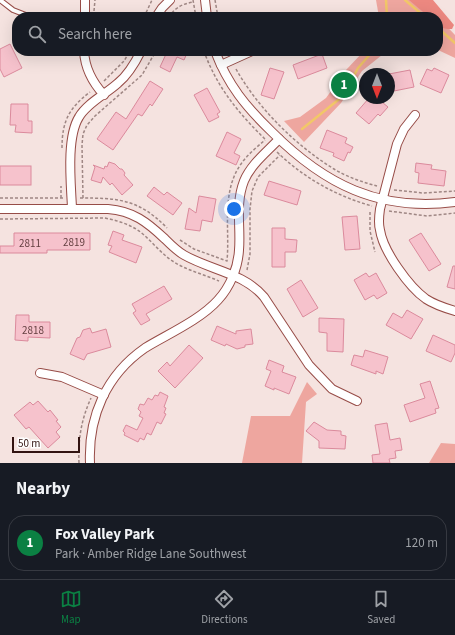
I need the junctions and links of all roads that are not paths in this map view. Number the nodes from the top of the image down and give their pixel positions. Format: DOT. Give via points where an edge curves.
graph roads {
  1 [pos="0,0"];
  2 [pos="85,0"];
  3 [pos="170,0"];
  4 [pos="205,0"];
  5 [pos="18,12"];
  6 [pos="85,12"];
  7 [pos="159,12"];
  8 [pos="206,12"];
  9 [pos="85,56"];
  10 [pos="138,56"];
  11 [pos="217,56"];
  12 [pos="242,56"];
  13 [pos="220,65"];
  14 [pos="104,95"];
  15 [pos="415,115"];
  16 [pos="279,140"];
  17 [pos="382,199"];
  18 [pos="455,202"];
  19 [pos="72,208"];
  20 [pos="0,209"];
  21 [pos="233,275"];
  22 [pos="455,311"];
  23 [pos="40,373"];
  24 [pos="104,395"];
  25 [pos="357,401"];
  26 [pos="90,463"];
  1 -- 5 [label="lane"];
  2 -- 6 [label="street"];
  3 -- 7 [label="street"];
  4 -- 8 [label="street"];
  9 -- 14 [label="street" via="87,72"];
  10 -- 14 [label="street" via="126,75"];
  11 -- 13 [label="street"];
  12 -- 13 [label="street"];
  13 -- 16 [label="street" via="241,99"];
  14 -- 19 [label="street" via="81,114 73,131"];
  15 -- 17 [label="street" via="397,144"];
  16 -- 17 [label="street" via="328,178 352,190"];
  16 -- 21 [label="street" via="249,171 244,182 239,208 239,253"];
  17 -- 18 [label="street" via="423,204"];
  17 -- 22 [label="street" via="379,224 388,251 409,283 420,294"];
  19 -- 20 [label="street"];
  19 -- 21 [label="street" via="118,210 132,214 144,220 183,255"];
  21 -- 24 [label="street" via="213,306 135,355 116,375"];
  21 -- 25 [label="street" via="258,290 302,358 324,382"];
  23 -- 24 [label="street" via="62,377"];
  24 -- 26 [label="street" via="92,428"];
}
